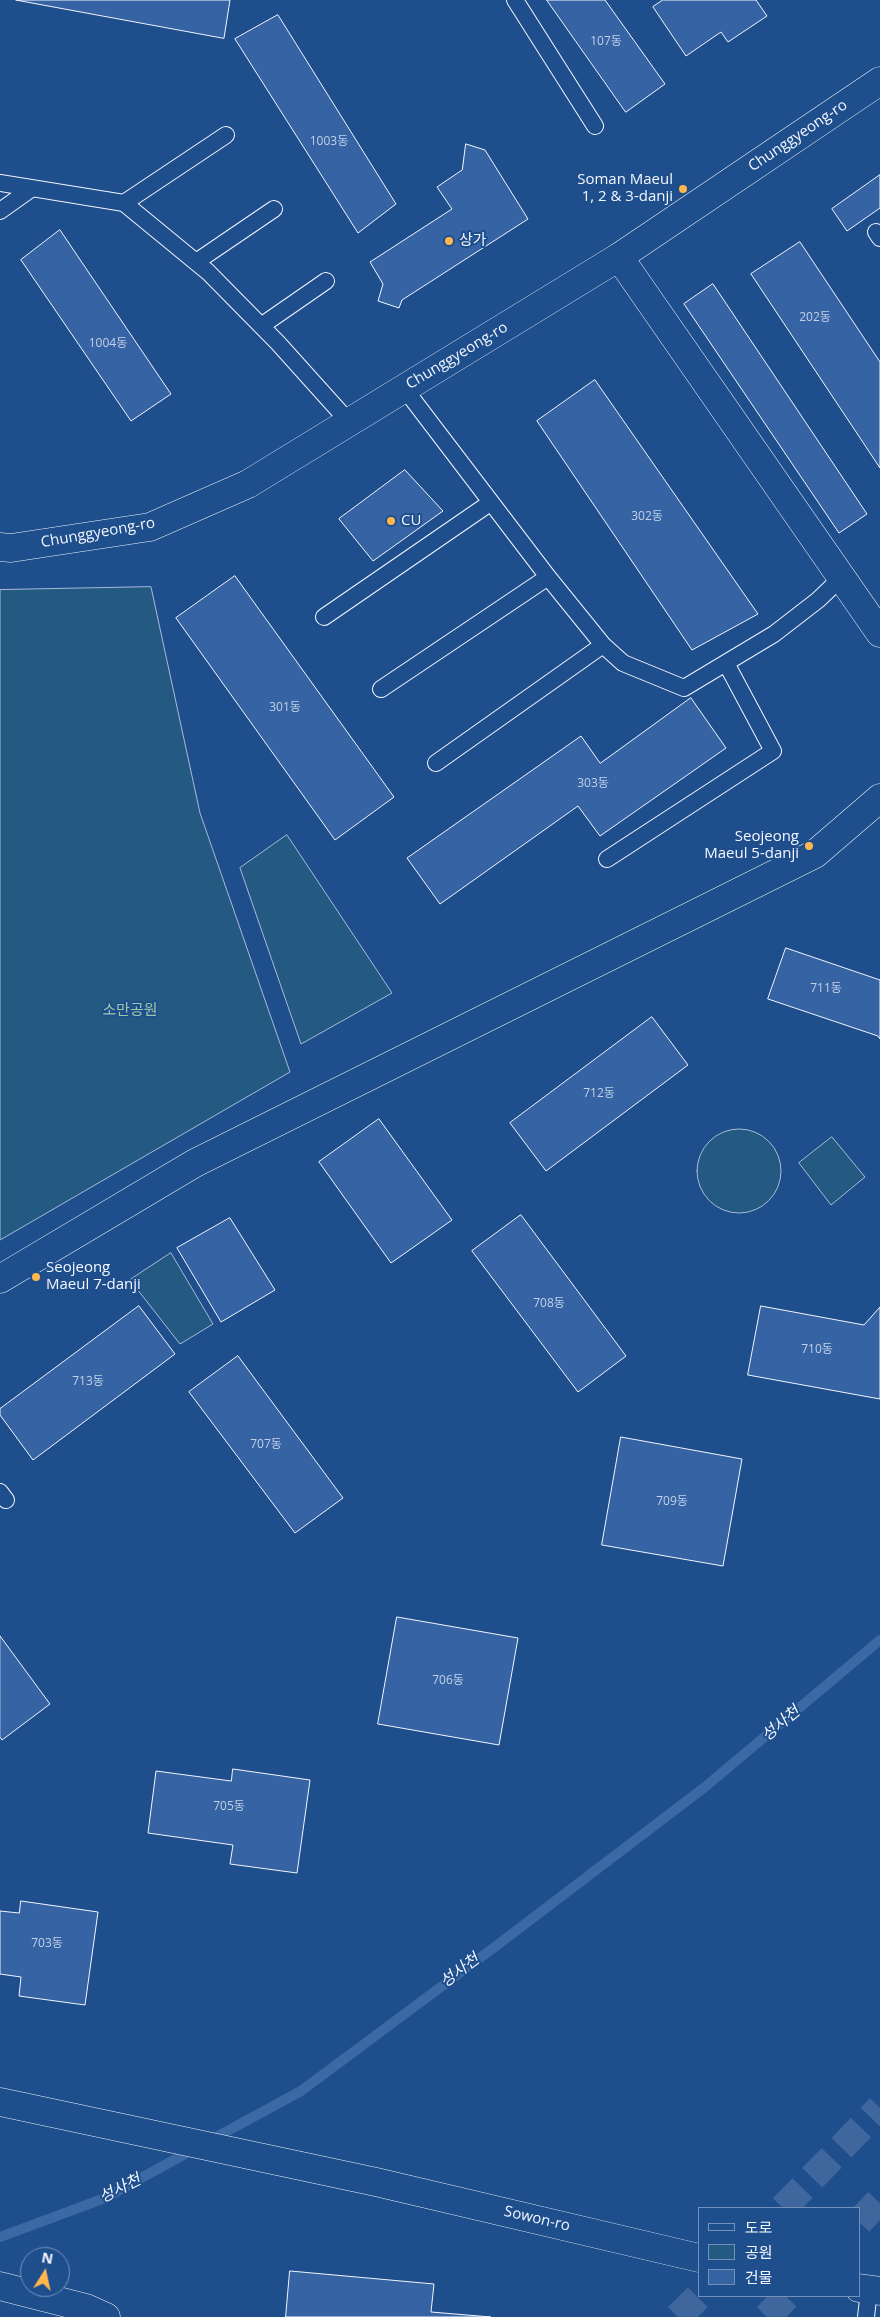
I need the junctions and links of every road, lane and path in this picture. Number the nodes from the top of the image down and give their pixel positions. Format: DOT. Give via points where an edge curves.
graph roads {
  1 [pos="515,0"];
  2 [pos="880,82"];
  3 [pos="595,126"];
  4 [pos="226,135"];
  5 [pos="0,183"];
  6 [pos="31,188"];
  7 [pos="124,203"];
  8 [pos="274,209"];
  9 [pos="0,211"];
  10 [pos="619,257"];
  11 [pos="196,262"];
  12 [pos="326,281"];
  13 [pos="262,326"];
  14 [pos="404,388"];
  15 [pos="349,422"];
  16 [pos="490,502"];
  17 [pos="0,547"];
  18 [pos="548,578"];
  19 [pos="841,578"];
  20 [pos="324,616"];
  21 [pos="879,631"];
  22 [pos="603,645"];
  23 [pos="726,663"];
  24 [pos="381,689"];
  25 [pos="436,763"];
  26 [pos="880,798"];
  27 [pos="607,859"];
  28 [pos="0,1279"];
  29 [pos="0,2102"];
  30 [pos="698,2258"];
  31 [pos="0,2286"];
  32 [pos="869,2289"];
  33 [pos="106,2317"];
  34 [pos="866,2317"];
  1 -- 3 [label="lane"];
  2 -- 10 [label="main road, Chunggyeong-ro"];
  4 -- 7 [label="lane"];
  5 -- 6 [label="lane"];
  6 -- 7 [label="lane"];
  6 -- 9 [label="lane"];
  7 -- 11 [label="lane"];
  8 -- 11 [label="lane"];
  10 -- 14 [label="main road, Chunggyeong-ro"];
  10 -- 19 [label="main road"];
  11 -- 13 [label="lane"];
  12 -- 13 [label="lane"];
  13 -- 15 [label="lane"];
  14 -- 15 [label="main road, Chunggyeong-ro"];
  14 -- 16 [label="lane"];
  15 -- 17 [label="main road, Chunggyeong-ro" via="248,484 150,527"];
  16 -- 18 [label="lane"];
  16 -- 20 [label="lane"];
  18 -- 22 [label="lane"];
  18 -- 24 [label="lane"];
  19 -- 21 [label="main road"];
  19 -- 23 [label="lane" via="774,634"];
  22 -- 23 [label="lane" via="623,663 684,688"];
  22 -- 25 [label="lane"];
  23 -- 27 [label="lane" via="773,751"];
  26 -- 28 [label="main road" via="815,854 195,1163"];
  29 -- 30 [label="main road, Sowon-ro" via="376,2182"];
  31 -- 33 [label="main road" via="86,2308"];
  32 -- 34 [label="lane"];
}
